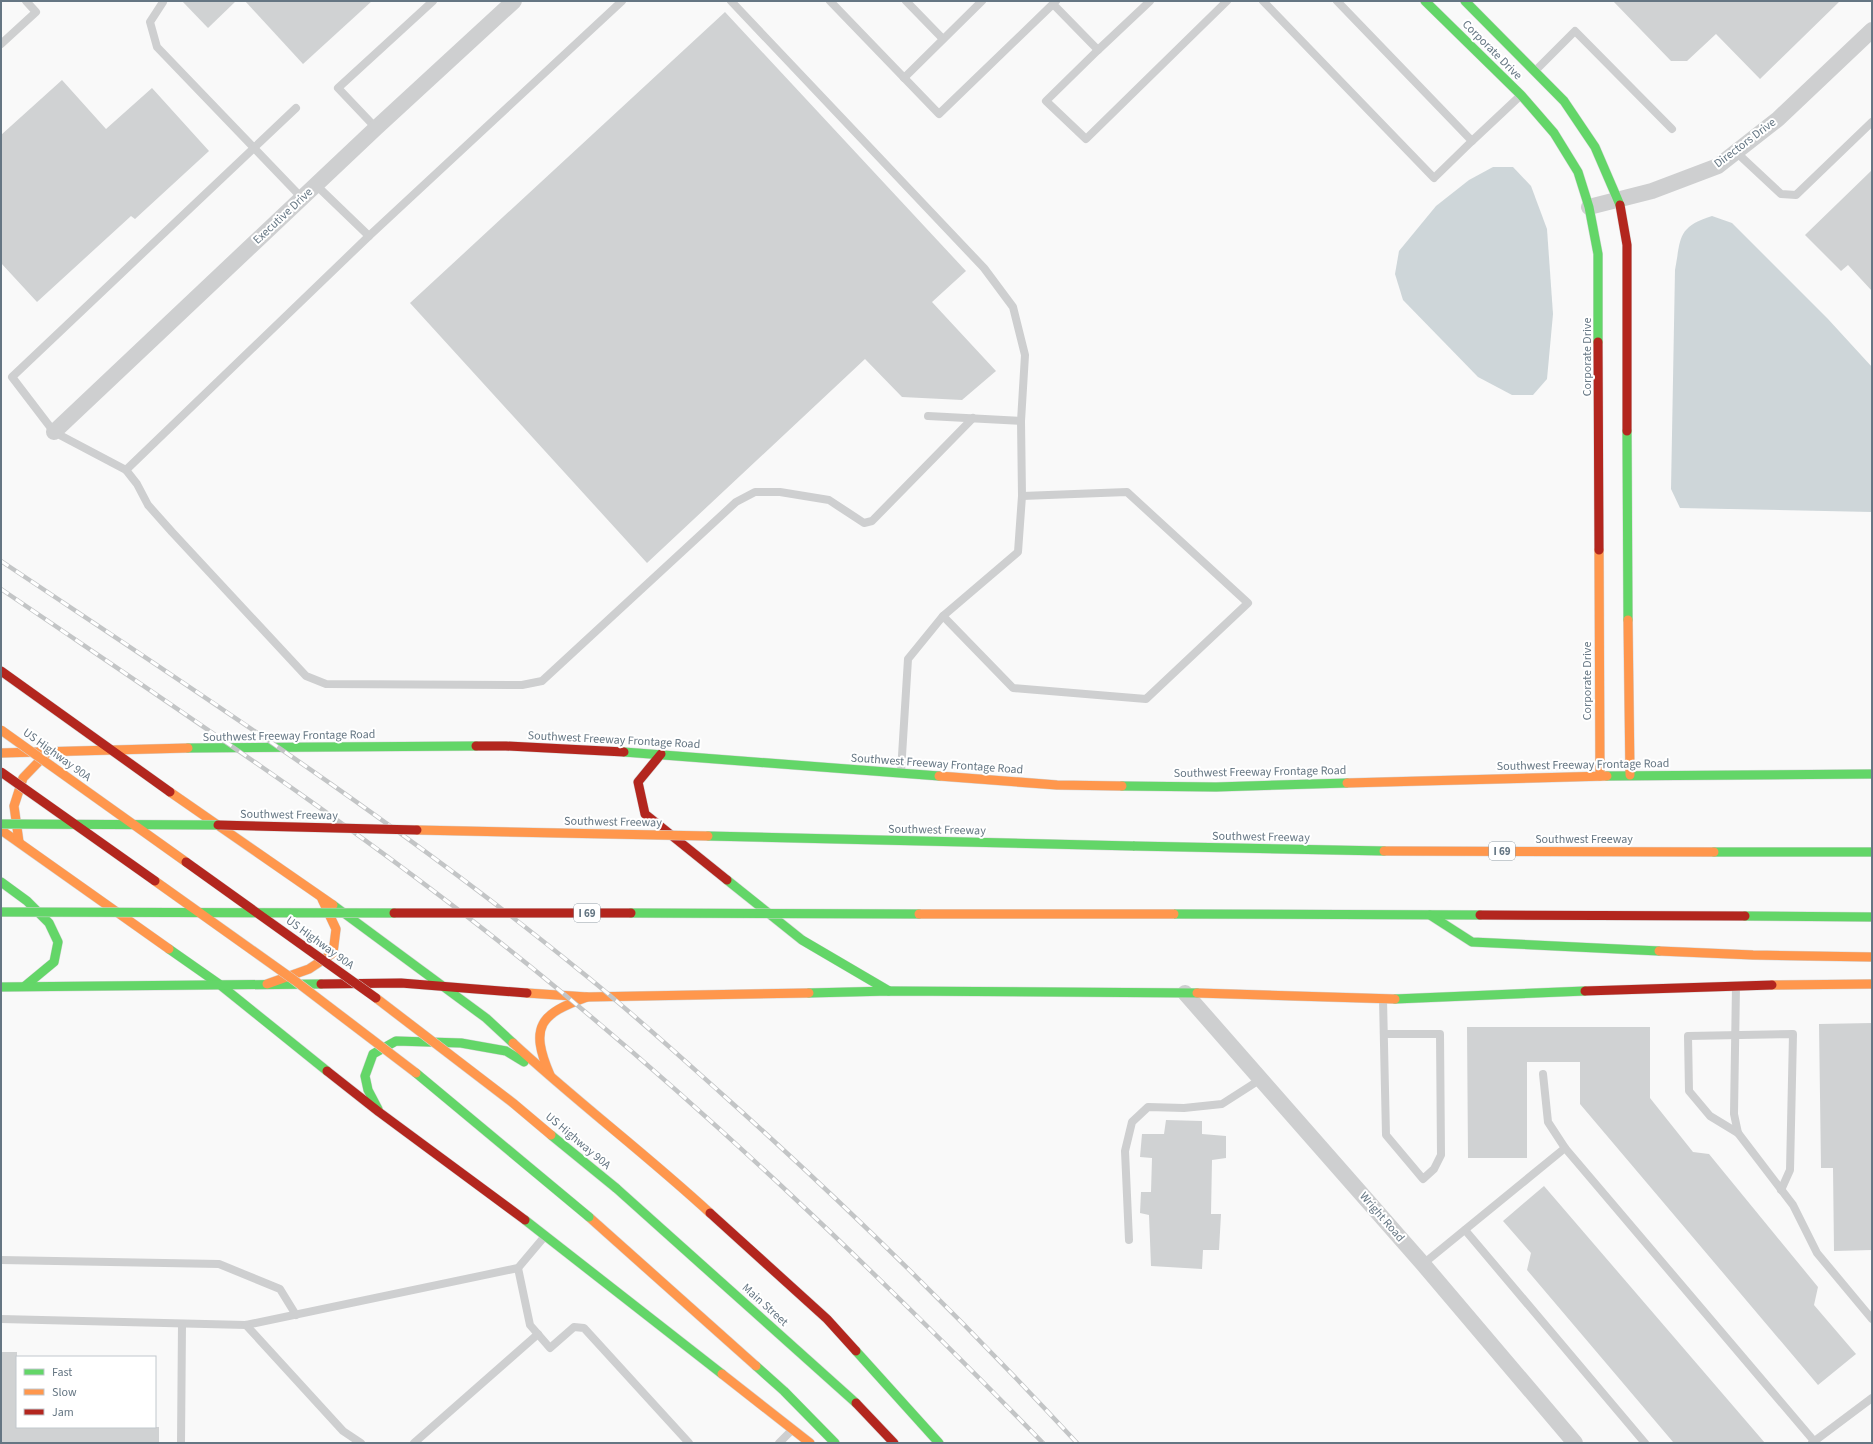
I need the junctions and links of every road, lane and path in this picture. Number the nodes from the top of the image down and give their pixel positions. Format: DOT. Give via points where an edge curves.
graph roads {
  1 [pos="26,1"];
  2 [pos="433,1"];
  3 [pos="514,1"];
  4 [pos="622,1"];
  5 [pos="731,1"];
  6 [pos="830,1"];
  7 [pos="906,1"];
  8 [pos="982,1"];
  9 [pos="1150,1"];
  10 [pos="1227,1"];
  11 [pos="1263,1"];
  12 [pos="1337,1"];
  13 [pos="1425,1"];
  14 [pos="1465,1"];
  15 [pos="163,2"];
  16 [pos="1055,2"];
  17 [pos="1872,30"];
  18 [pos="943,39"];
  19 [pos="1,44"];
  20 [pos="1098,50"];
  21 [pos="1534,72"];
  22 [pos="904,78"];
  23 [pos="1521,95"];
  24 [pos="296,108"];
  25 [pos="1872,122"];
  26 [pos="376,128"];
  27 [pos="1672,129"];
  28 [pos="1472,141"];
  29 [pos="255,149"];
  30 [pos="1736,152"];
  31 [pos="316,184"];
  32 [pos="302,198"];
  33 [pos="1619,200"];
  34 [pos="1589,207"];
  35 [pos="369,236"];
  36 [pos="928,416"];
  37 [pos="973,418"];
  38 [pos="1021,421"];
  39 [pos="54,432"];
  40 [pos="126,470"];
  41 [pos="1022,496"];
  42 [pos="943,616"];
  43 [pos="1,671"];
  44 [pos="1,730"];
  45 [pos="109,749"];
  46 [pos="48,752"];
  47 [pos="1,753"];
  48 [pos="661,754"];
  49 [pos="1,772"];
  50 [pos="901,773"];
  51 [pos="1872,774"];
  52 [pos="1630,775"];
  53 [pos="1600,776"];
  54 [pos="1,824"];
  55 [pos="1,830"];
  56 [pos="19,843"];
  57 [pos="1872,852"];
  58 [pos="1,882"];
  59 [pos="320,896"];
  60 [pos="1,912"];
  61 [pos="1430,915"];
  62 [pos="1872,916"];
  63 [pos="1872,957"];
  64 [pos="219,984"];
  65 [pos="267,984"];
  66 [pos="1872,984"];
  67 [pos="441,985"];
  68 [pos="25,986"];
  69 [pos="1736,986"];
  70 [pos="1,987"];
  71 [pos="890,991"];
  72 [pos="1185,993"];
  73 [pos="587,997"];
  74 [pos="1383,998"];
  75 [pos="1384,1034"];
  76 [pos="1735,1034"];
  77 [pos="1543,1074"];
  78 [pos="551,1078"];
  79 [pos="1261,1079"];
  80 [pos="379,1112"];
  81 [pos="1738,1133"];
  82 [pos="1565,1148"];
  83 [pos="616,1188"];
  84 [pos="1781,1190"];
  85 [pos="1464,1230"];
  86 [pos="545,1236"];
  87 [pos="1128,1240"];
  88 [pos="1,1260"];
  89 [pos="1423,1264"];
  90 [pos="518,1268"];
  91 [pos="296,1315"];
  92 [pos="1,1319"];
  93 [pos="1872,1319"];
  94 [pos="182,1324"];
  95 [pos="246,1325"];
  96 [pos="538,1334"];
  97 [pos="1872,1398"];
  98 [pos="793,1430"];
  99 [pos="1813,1442"];
  100 [pos="181,1443"];
  101 [pos="361,1443"];
  102 [pos="414,1443"];
  103 [pos="689,1443"];
  104 [pos="779,1443"];
  105 [pos="810,1443"];
  106 [pos="835,1443"];
  107 [pos="894,1443"];
  108 [pos="939,1443"];
  109 [pos="1575,1443"];
  110 [pos="1645,1443"];
  1 -- 19 [label="lane" via="36,12"];
  2 -- 26 [label="lane" via="338,88"];
  3 -- 26 [label="street, Executive Drive"];
  4 -- 35 [label="lane"];
  5 -- 38 [label="lane" via="984,268 1013,307 1025,355"];
  6 -- 22 [label="lane"];
  7 -- 18 [label="lane"];
  8 -- 18 [label="lane"];
  9 -- 20 [label="lane"];
  10 -- 20 [label="lane" via="1086,139 1046,101"];
  11 -- 28 [label="lane" via="1434,178"];
  12 -- 28 [label="lane"];
  13 -- 23 [label="main road, Corporate Drive"];
  14 -- 21 [label="main road, Corporate Drive"];
  15 -- 29 [label="lane" via="150,22 157,47"];
  16 -- 20 [label="lane"];
  16 -- 22 [label="lane" via="939,114"];
  17 -- 30 [label="street, Directors Drive" via="1778,120"];
  18 -- 22 [label="lane"];
  21 -- 27 [label="lane" via="1575,31"];
  21 -- 33 [label="main road, Corporate Drive" via="1564,101 1595,147"];
  23 -- 28 [label="lane"];
  23 -- 34 [label="main road, Corporate Drive" via="1554,133 1578,172"];
  24 -- 29 [label="lane"];
  25 -- 30 [label="lane" via="1796,195 1781,194"];
  26 -- 31 [label="street, Executive Drive"];
  29 -- 32 [label="lane"];
  29 -- 39 [label="lane" via="12,377"];
  30 -- 33 [label="street, Directors Drive" via="1718,166 1652,191"];
  31 -- 32 [label="street, Executive Drive"];
  31 -- 35 [label="lane"];
  32 -- 39 [label="street, Executive Drive"];
  33 -- 34 [label="street, Directors Drive"];
  33 -- 52 [label="main road, Corporate Drive" via="1627,245"];
  34 -- 53 [label="main road, Corporate Drive" via="1598,254"];
  35 -- 40 [label="lane"];
  36 -- 37 [label="lane"];
  37 -- 38 [label="lane"];
  37 -- 40 [label="lane" via="872,521 864,523 829,500 780,492 755,492 736,502 542,681 522,685 326,684 306,676 148,505"];
  38 -- 41 [label="lane"];
  39 -- 40 [label="lane"];
  41 -- 42 [label="lane" via="1018,552"];
  41 -- 42 [label="lane" via="1127,492 1248,603 1146,699 1013,688"];
  42 -- 50 [label="lane" via="908,659"];
  43 -- 45 [label="main road"];
  44 -- 83 [label="main road, US Highway 90A, bridge" via="402,1017 513,1103"];
  45 -- 46 [label="main road, Southwest Freeway Frontage Road"];
  45 -- 48 [label="main road, Southwest Freeway Frontage Road" via="506,746"];
  45 -- 59 [label="main road"];
  46 -- 47 [label="main road, Southwest Freeway Frontage Road"];
  46 -- 56 [label="main road" via="24,778 14,806"];
  48 -- 50 [label="main road, Southwest Freeway Frontage Road"];
  48 -- 71 [label="main road" via="638,782 645,814 802,940"];
  49 -- 106 [label="main road, bridge" via="294,980 421,1077 589,1217 784,1391"];
  50 -- 53 [label="main road, Southwest Freeway Frontage Road" via="1057,785 1216,787"];
  51 -- 52 [label="main road, Southwest Freeway Frontage Road"];
  52 -- 53 [label="main road, Southwest Freeway Frontage Road"];
  54 -- 57 [label="main road, Southwest Freeway / I 69, bridge" via="169,824 1337,851"];
  55 -- 56 [label="main road"];
  56 -- 64 [label="main road"];
  58 -- 68 [label="main road" via="27,901 49,923 58,942 54,962"];
  59 -- 65 [label="main road" via="336,929 333,953 309,969"];
  59 -- 67 [label="main road"];
  60 -- 61 [label="main road, I 69, bridge"];
  61 -- 62 [label="main road, I 69"];
  61 -- 63 [label="main road" via="1472,942 1754,956"];
  64 -- 65 [label="main road"];
  64 -- 68 [label="main road"];
  64 -- 80 [label="main road"];
  65 -- 67 [label="main road"];
  66 -- 69 [label="main road"];
  67 -- 73 [label="main road"];
  67 -- 78 [label="main road" via="486,1018"];
  68 -- 70 [label="main road"];
  69 -- 74 [label="main road"];
  69 -- 76 [label="lane"];
  71 -- 72 [label="main road"];
  71 -- 73 [label="main road"];
  72 -- 74 [label="main road"];
  72 -- 79 [label="street, Wright Road"];
  73 -- 78 [label="main road" via="551,1013 541,1032 540,1050"];
  74 -- 75 [label="lane"];
  75 -- 75 [label="lane" via="1386,1135 1423,1179 1434,1169 1441,1155 1440,1034"];
  76 -- 81 [label="lane" via="1734,1114"];
  76 -- 81 [label="lane" via="1688,1036 1689,1091 1710,1116"];
  76 -- 84 [label="lane" via="1793,1034 1790,1170"];
  77 -- 82 [label="lane" via="1548,1122"];
  78 -- 80 [label="main road" via="506,1051 461,1043 396,1041 374,1054 365,1076 368,1090"];
  78 -- 108 [label="main road" via="662,1169 827,1319"];
  79 -- 87 [label="lane" via="1222,1104 1184,1108 1148,1107 1132,1122 1125,1151"];
  79 -- 89 [label="street, Wright Road"];
  80 -- 86 [label="main road"];
  81 -- 84 [label="lane"];
  82 -- 85 [label="lane"];
  82 -- 99 [label="lane"];
  83 -- 107 [label="main road, Main Street" via="860,1406"];
  84 -- 93 [label="lane" via="1793,1205 1817,1253"];
  85 -- 89 [label="lane"];
  85 -- 110 [label="lane"];
  86 -- 90 [label="lane"];
  86 -- 98 [label="main road"];
  88 -- 91 [label="lane" via="220,1264 280,1289"];
  89 -- 109 [label="street, Wright Road"];
  90 -- 91 [label="lane"];
  90 -- 96 [label="lane" via="530,1325"];
  91 -- 95 [label="lane"];
  92 -- 94 [label="lane"];
  94 -- 95 [label="lane"];
  94 -- 100 [label="lane"];
  95 -- 101 [label="lane" via="343,1431"];
  96 -- 102 [label="lane"];
  96 -- 103 [label="lane" via="550,1348 574,1327 584,1328"];
  97 -- 99 [label="lane"];
  98 -- 104 [label="lane"];
  98 -- 105 [label="main road"];
}
